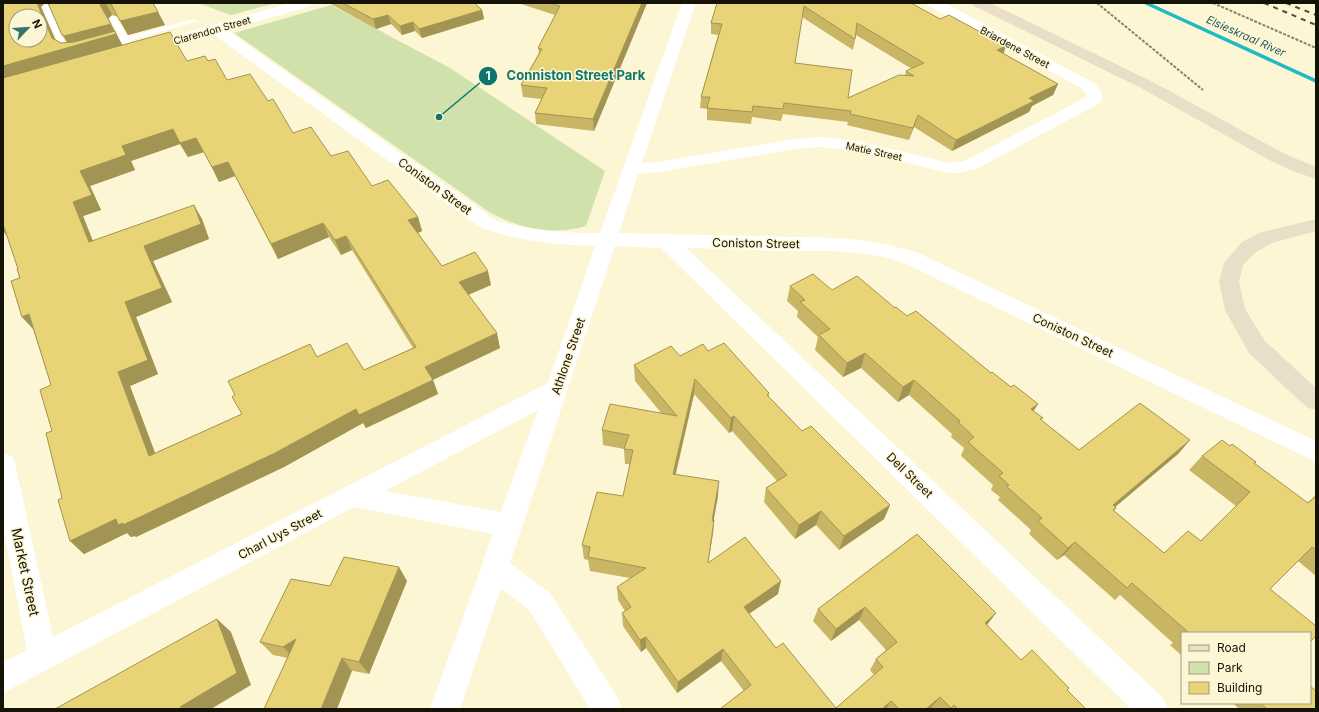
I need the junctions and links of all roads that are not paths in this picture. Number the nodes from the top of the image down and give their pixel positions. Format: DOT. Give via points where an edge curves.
graph roads {
  1 [pos="306,3"];
  2 [pos="689,3"];
  3 [pos="934,3"];
  4 [pos="979,3"];
  5 [pos="46,6"];
  6 [pos="113,18"];
  7 [pos="194,21"];
  8 [pos="216,28"];
  9 [pos="129,46"];
  10 [pos="94,49"];
  11 [pos="79,53"];
  12 [pos="110,59"];
  13 [pos="1095,93"];
  14 [pos="631,169"];
  15 [pos="1316,173"];
  16 [pos="1316,225"];
  17 [pos="607,240"];
  18 [pos="667,242"];
  19 [pos="557,389"];
  20 [pos="1316,401"];
  21 [pos="1316,452"];
  22 [pos="3,462"];
  23 [pos="352,496"];
  24 [pos="508,525"];
  25 [pos="494,568"];
  26 [pos="43,657"];
  27 [pos="3,678"];
  28 [pos="445,709"];
  29 [pos="607,709"];
  30 [pos="1152,709"];
  1 -- 8 [label="street, Clarendon Street"];
  2 -- 14 [label="street, Athlone Street"];
  3 -- 13 [label="street, Briardene Street" via="1087,85"];
  4 -- 15 [label="main road" via="1148,85 1277,157"];
  5 -- 11 [label="lane" via="66,51 70,54"];
  6 -- 9 [label="lane"];
  7 -- 9 [label="lane"];
  8 -- 9 [label="street, Clarendon Street"];
  8 -- 17 [label="street, Coniston Street" via="488,224 531,236"];
  9 -- 10 [label="lane"];
  9 -- 12 [label="street, Clarendon Street"];
  13 -- 14 [label="street, Matie Street" via="1096,97 1090,103 970,164 957,168 857,146 819,142"];
  14 -- 17 [label="street, Athlone Street"];
  16 -- 20 [label="main road" via="1266,238 1249,247 1234,263 1229,282 1236,310 1257,347"];
  17 -- 18 [label="street, Coniston Street"];
  17 -- 19 [label="street, Athlone Street"];
  18 -- 21 [label="street, Coniston Street" via="859,245 900,254"];
  18 -- 30 [label="street, Dell Street"];
  19 -- 23 [label="street, Charl Uys Street"];
  19 -- 24 [label="street, Athlone Street"];
  22 -- 26 [label="street, Market Street"];
  23 -- 24 [label="street"];
  23 -- 26 [label="street, Charl Uys Street"];
  24 -- 25 [label="street, Athlone Street"];
  25 -- 28 [label="street, Athlone Street"];
  25 -- 29 [label="street" via="540,602"];
  26 -- 27 [label="street, Charl Uys Street"];
}
